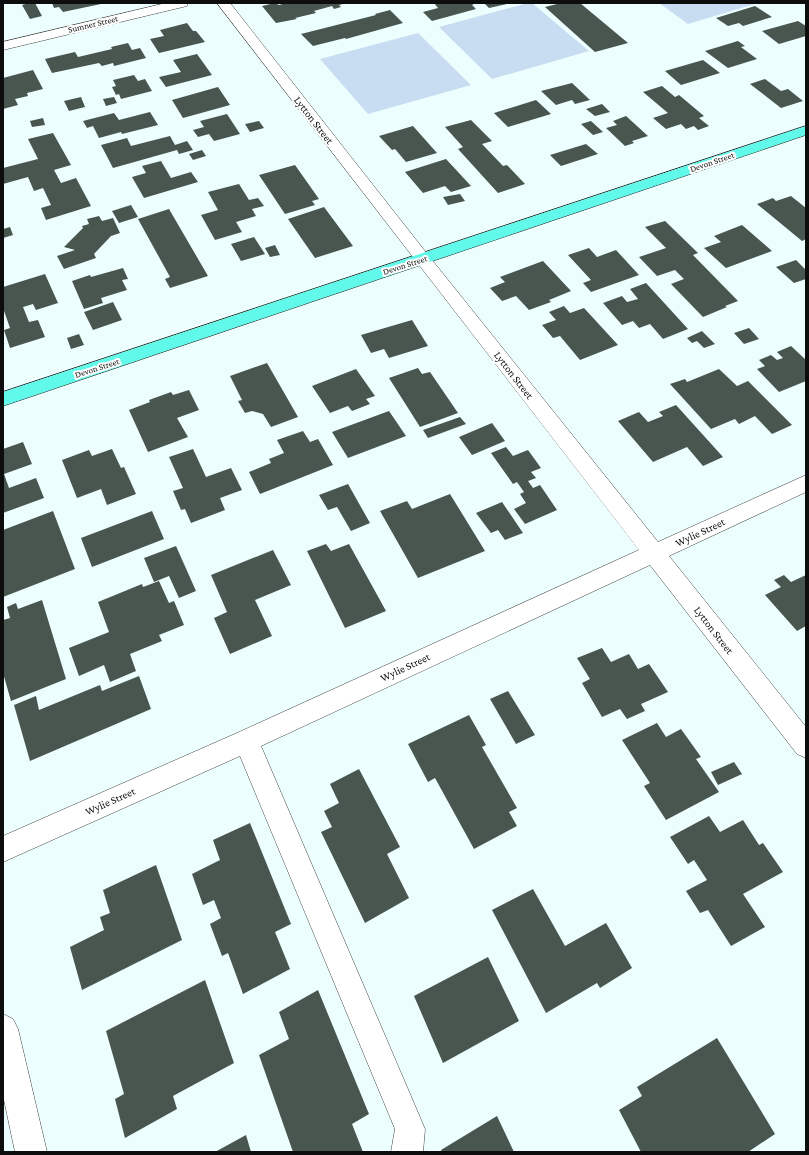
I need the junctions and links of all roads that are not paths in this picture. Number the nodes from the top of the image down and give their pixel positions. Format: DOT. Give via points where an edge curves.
graph roads {
  1 [pos="182,3"];
  2 [pos="223,3"];
  3 [pos="3,46"];
  4 [pos="806,130"];
  5 [pos="422,260"];
  6 [pos="3,399"];
  7 [pos="806,483"];
  8 [pos="654,553"];
  9 [pos="246,741"];
  10 [pos="806,746"];
  11 [pos="3,849"];
  12 [pos="3,1029"];
  13 [pos="31,1152"];
  14 [pos="407,1152"];
  1 -- 3 [label="street, Sumner Street"];
  2 -- 5 [label="street, Lytton Street"];
  4 -- 5 [label="main road, Devon Street"];
  5 -- 6 [label="main road, Devon Street"];
  5 -- 8 [label="street, Lytton Street"];
  7 -- 8 [label="street, Wylie Street"];
  8 -- 9 [label="street, Wylie Street"];
  8 -- 10 [label="street, Lytton Street"];
  9 -- 11 [label="street, Wylie Street"];
  9 -- 14 [label="street" via="410,1128"];
  12 -- 13 [label="street"];
}
